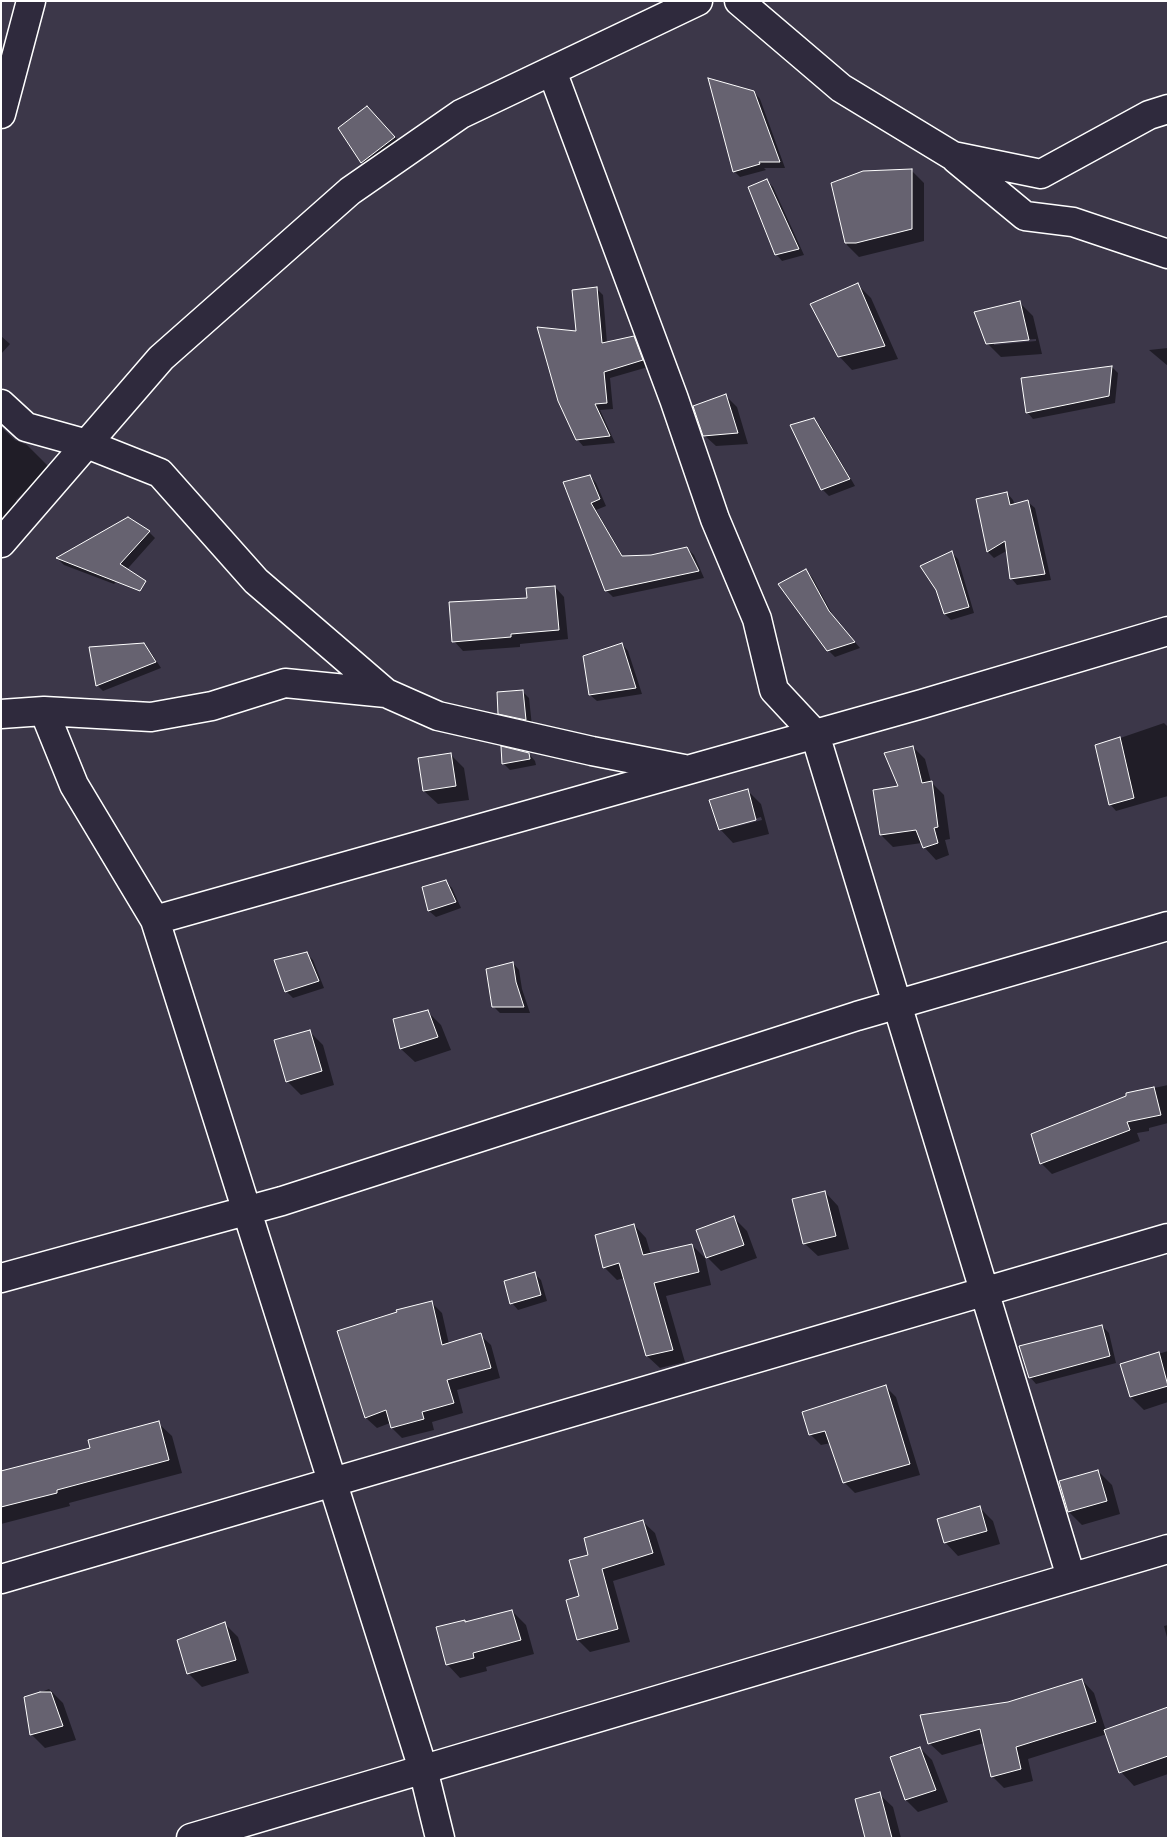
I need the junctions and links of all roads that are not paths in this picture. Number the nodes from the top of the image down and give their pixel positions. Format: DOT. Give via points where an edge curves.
graph roads {
  1 [pos="31,1"];
  2 [pos="698,1"];
  3 [pos="739,1"];
  4 [pos="552,71"];
  5 [pos="1168,110"];
  6 [pos="1,114"];
  7 [pos="953,156"];
  8 [pos="1168,254"];
  9 [pos="1,404"];
  10 [pos="87,444"];
  11 [pos="1,543"];
  12 [pos="1168,631"];
  13 [pos="386,692"];
  14 [pos="44,712"];
  15 [pos="1,714"];
  16 [pos="815,734"];
  17 [pos="688,770"];
  18 [pos="155,920"];
  19 [pos="1168,926"];
  20 [pos="897,1005"];
  21 [pos="246,1210"];
  22 [pos="1168,1238"];
  23 [pos="1,1278"];
  24 [pos="984,1292"];
  25 [pos="332,1481"];
  26 [pos="1168,1549"];
  27 [pos="1071,1577"];
  28 [pos="1,1579"];
  29 [pos="423,1769"];
  30 [pos="191,1838"];
  31 [pos="440,1838"];
  1 -- 6 [label="street"];
  2 -- 4 [label="street"];
  3 -- 7 [label="street" via="841,88"];
  4 -- 10 [label="street" via="460,114 350,191 161,358"];
  4 -- 16 [label="street" via="674,399 715,519 757,618 774,690"];
  5 -- 7 [label="street" via="1149,115 1041,174"];
  7 -- 8 [label="street" via="1025,216 1073,222"];
  9 -- 10 [label="street" via="26,426"];
  10 -- 11 [label="street"];
  10 -- 13 [label="street" via="160,473 256,581"];
  12 -- 16 [label="street"];
  13 -- 14 [label="street" via="285,683 212,706 151,717"];
  13 -- 17 [label="street" via="438,716"];
  14 -- 15 [label="street"];
  14 -- 18 [label="street" via="74,785"];
  16 -- 17 [label="street"];
  16 -- 20 [label="street"];
  17 -- 18 [label="street"];
  18 -- 21 [label="street"];
  19 -- 20 [label="street"];
  20 -- 21 [label="street"];
  20 -- 24 [label="street"];
  21 -- 23 [label="street"];
  21 -- 25 [label="street"];
  22 -- 24 [label="street"];
  24 -- 25 [label="street"];
  24 -- 27 [label="street"];
  25 -- 28 [label="street"];
  25 -- 29 [label="street"];
  26 -- 27 [label="street"];
  27 -- 29 [label="street"];
  29 -- 30 [label="street"];
  29 -- 31 [label="street"];
}
